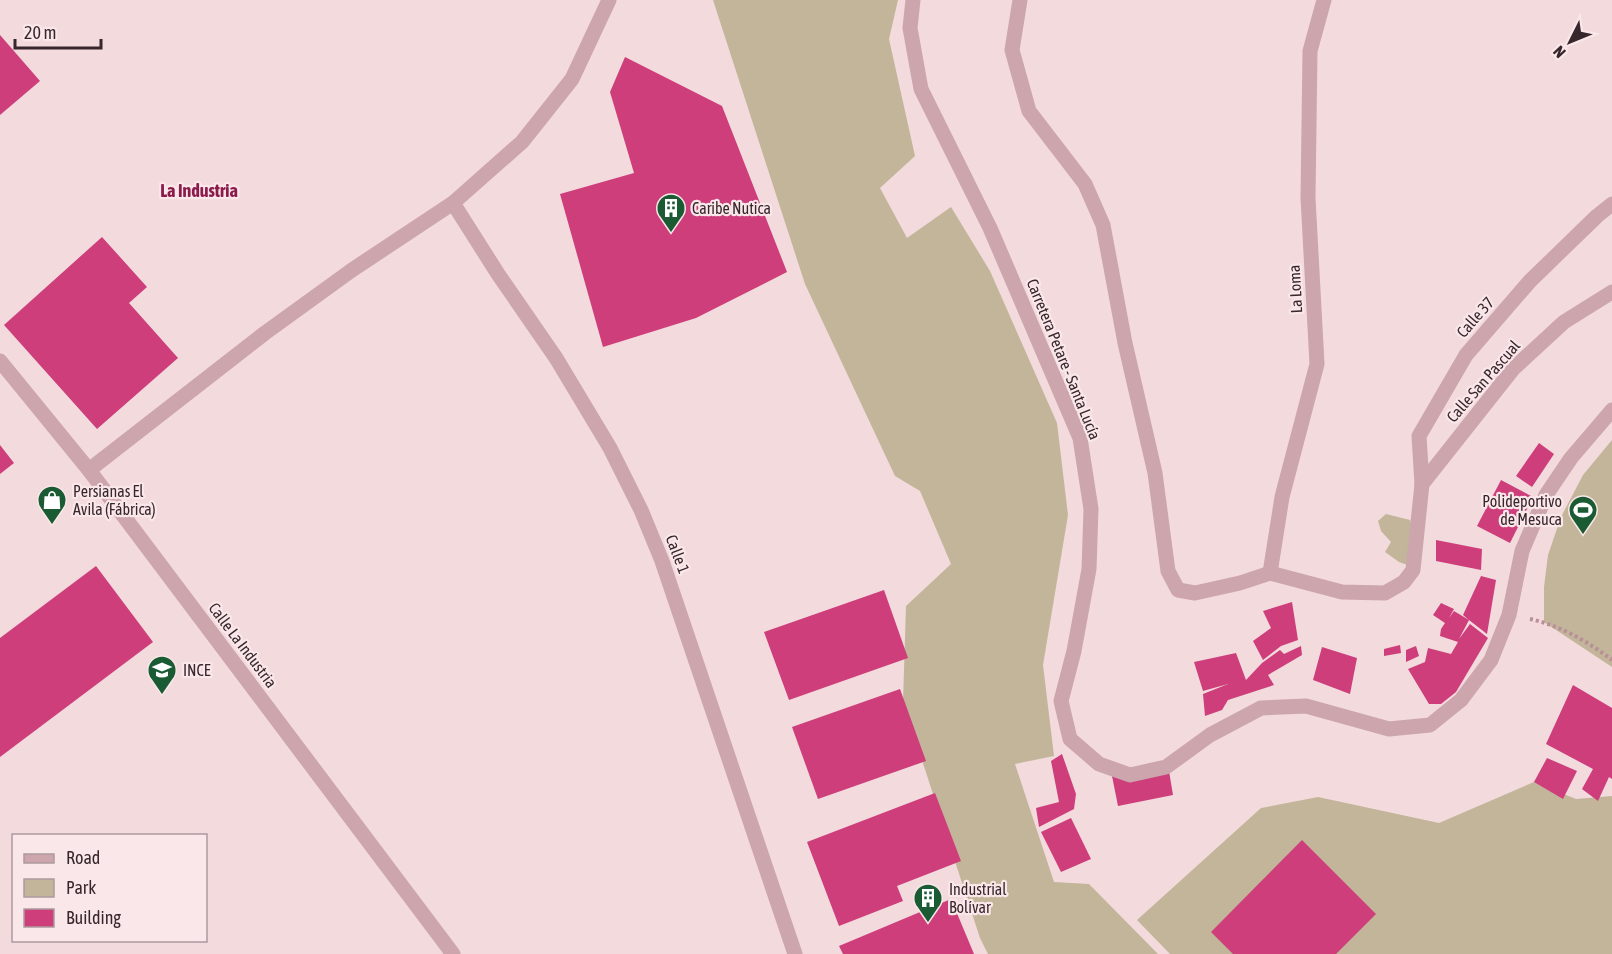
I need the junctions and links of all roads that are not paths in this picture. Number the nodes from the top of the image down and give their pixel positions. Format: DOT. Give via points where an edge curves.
graph roads {
  1 [pos="609,0"];
  2 [pos="913,0"];
  3 [pos="1020,0"];
  4 [pos="1324,0"];
  5 [pos="453,203"];
  6 [pos="1612,204"];
  7 [pos="1612,292"];
  8 [pos="0,361"];
  9 [pos="1612,410"];
  10 [pos="89,470"];
  11 [pos="1422,484"];
  12 [pos="1270,573"];
  13 [pos="453,954"];
  14 [pos="795,954"];
  1 -- 5 [label="street" via="572,79 522,142"];
  2 -- 9 [label="street, Carretera Petare - Santa Lucía" via="910,28 921,89 990,228 1080,438 1091,509 1089,568 1061,701 1070,739 1099,765 1130,775 1166,767 1210,735 1261,708 1306,706 1389,729 1430,725 1461,700 1491,660 1509,615 1522,550 1546,495"];
  3 -- 12 [label="street" via="1012,50 1029,111 1085,184 1104,225 1125,343 1155,473 1168,571 1178,590 1195,593"];
  4 -- 12 [label="street, La Loma" via="1310,51 1308,198 1317,364 1282,497"];
  5 -- 10 [label="street" via="265,333"];
  5 -- 14 [label="street, Calle 1" via="556,358 610,448 641,510 662,561"];
  6 -- 11 [label="street, Calle 37" via="1530,281 1466,355 1419,436"];
  7 -- 11 [label="street, Calle San Pascual" via="1564,322 1513,369"];
  8 -- 10 [label="street, Calle La Industria"];
  10 -- 13 [label="street, Calle La Industria"];
  11 -- 12 [label="street, Calle 37" via="1413,570 1404,582 1385,593 1342,592"];
}
